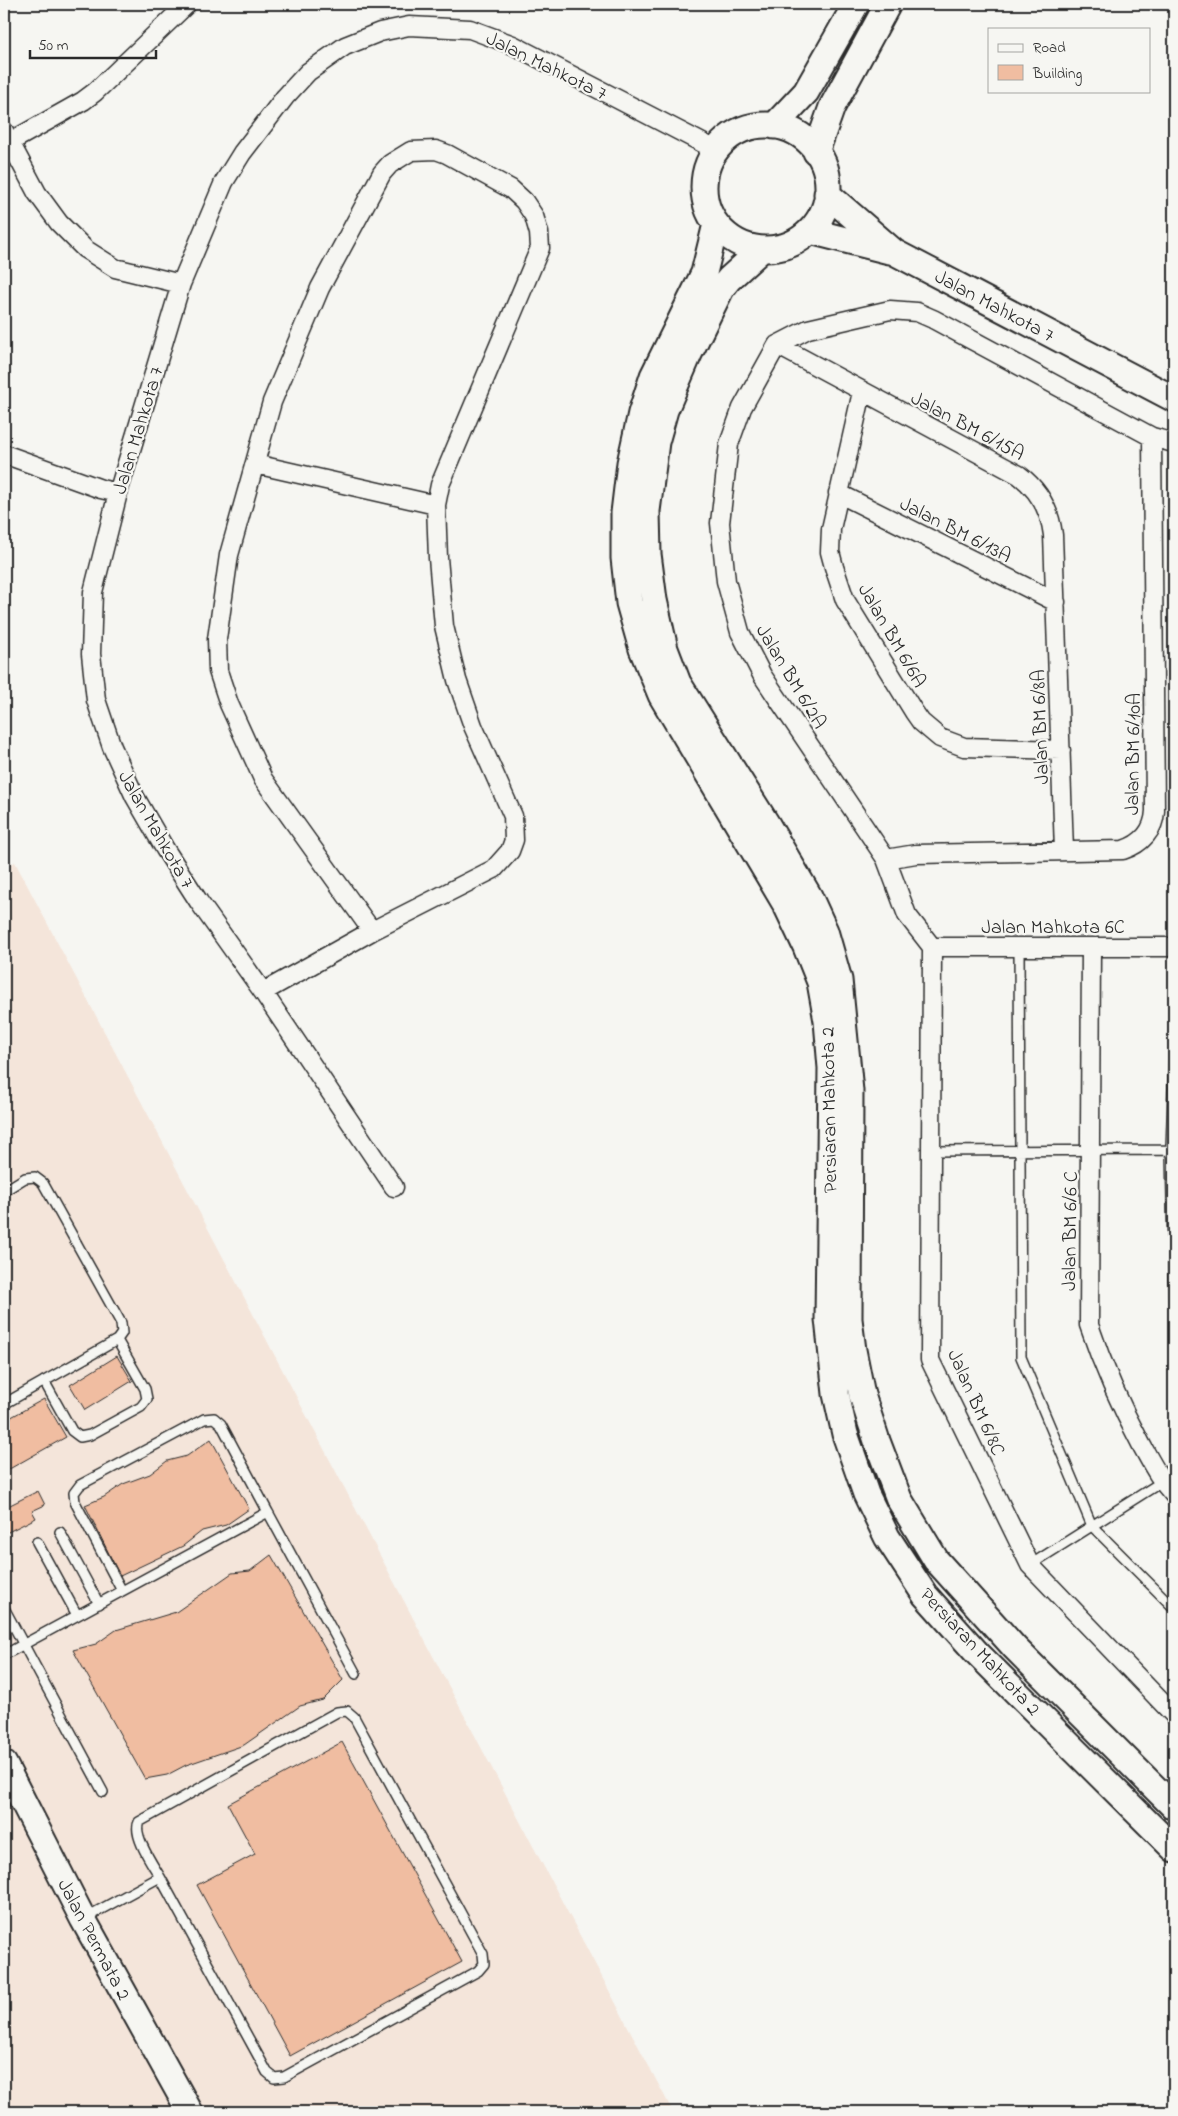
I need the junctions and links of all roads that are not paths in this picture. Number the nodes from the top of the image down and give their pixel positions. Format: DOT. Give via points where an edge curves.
graph roads {
  1 [pos="856,4"];
  2 [pos="888,4"];
  3 [pos="181,6"];
  4 [pos="774,126"];
  5 [pos="7,136"];
  6 [pos="716,150"];
  7 [pos="816,152"];
  8 [pos="827,194"];
  9 [pos="716,224"];
  10 [pos="810,231"];
  11 [pos="762,249"];
  12 [pos="894,252"];
  13 [pos="181,284"];
  14 [pos="777,345"];
  15 [pos="862,392"];
  16 [pos="1174,399"];
  17 [pos="1152,437"];
  18 [pos="1174,443"];
  19 [pos="4,454"];
  20 [pos="255,464"];
  21 [pos="118,493"];
  22 [pos="838,493"];
  23 [pos="436,506"];
  24 [pos="1056,602"];
  25 [pos="1061,750"];
  26 [pos="1064,851"];
  27 [pos="886,860"];
  28 [pos="372,931"];
  29 [pos="932,947"];
  30 [pos="1019,947"];
  31 [pos="1091,947"];
  32 [pos="1174,947"];
  33 [pos="263,992"];
  34 [pos="1174,1059"];
  35 [pos="1019,1150"];
  36 [pos="1091,1150"];
  37 [pos="1173,1150"];
  38 [pos="932,1151"];
  39 [pos="394,1187"];
  40 [pos="4,1191"];
  41 [pos="1174,1303"];
  42 [pos="838,1319"];
  43 [pos="117,1340"];
  44 [pos="44,1381"];
  45 [pos="4,1404"];
  46 [pos="1168,1478"];
  47 [pos="1174,1495"];
  48 [pos="268,1512"];
  49 [pos="1092,1526"];
  50 [pos="60,1532"];
  51 [pos="38,1542"];
  52 [pos="1030,1565"];
  53 [pos="122,1591"];
  54 [pos="99,1604"];
  55 [pos="4,1608"];
  56 [pos="1174,1608"];
  57 [pos="77,1615"];
  58 [pos="23,1645"];
  59 [pos="4,1655"];
  60 [pos="356,1674"];
  61 [pos="1174,1715"];
  62 [pos="4,1764"];
  63 [pos="103,1792"];
  64 [pos="1174,1807"];
  65 [pos="1174,1849"];
  66 [pos="160,1877"];
  67 [pos="83,1919"];
  68 [pos="183,2110"];
  1 -- 4 [label="main road" via="806,92"];
  2 -- 7 [label="main road" via="832,107"];
  3 -- 5 [label="street" via="83,101"];
  4 -- 6 [label="main road" via="742,130 727,138"];
  4 -- 7 [label="main road" via="805,139"];
  5 -- 13 [label="street" via="37,193 59,223 85,249 115,268"];
  6 -- 9 [label="main road" via="707,167 704,187 707,206"];
  6 -- 13 [label="street, Jalan Mahkota 7" via="513,44 470,29 409,26 380,32 345,46 308,72 285,97 224,182"];
  7 -- 8 [label="main road" via="827,179"];
  8 -- 10 [label="main road" via="822,214"];
  8 -- 12 [label="main road, Jalan Mahkota 7"];
  9 -- 11 [label="main road" via="745,246"];
  9 -- 42 [label="main road, Persiaran Mahkota 2" via="704,273 653,376 641,413 624,513 624,558 639,640 661,695 786,905 820,982 831,1068"];
  10 -- 11 [label="main road" via="796,242 780,248"];
  10 -- 12 [label="main road"];
  11 -- 42 [label="main road, Persiaran Mahkota 2" via="722,288 665,410 656,442 647,511 648,554 657,616 678,683 809,896 825,931 839,980 850,1091"];
  12 -- 16 [label="main road, Jalan Mahkota 7"];
  13 -- 21 [label="street, Jalan Mahkota 7"];
  14 -- 15 [label="street, Jalan BM 6/15A"];
  14 -- 17 [label="street" via="814,327 890,310 916,312"];
  14 -- 27 [label="street, Jalan BM 6/2A" via="742,408 729,444 720,523 726,582 740,632 762,675"];
  15 -- 22 [label="street, Jalan BM 6/6A"];
  15 -- 24 [label="street, Jalan BM 6/15A" via="1013,472 1034,488 1052,527"];
  17 -- 18 [label="street"];
  17 -- 26 [label="street, Jalan BM 6/10A" via="1155,816 1149,832 1128,848"];
  19 -- 21 [label="street"];
  20 -- 23 [label="street"];
  20 -- 23 [label="street" via="272,402 320,288 382,173 411,151 436,150 511,188 534,216 540,248 440,486"];
  20 -- 28 [label="street" via="229,555 217,640 218,671 263,779"];
  21 -- 33 [label="street, Jalan Mahkota 7" via="93,592 91,654 96,700 112,747 139,804 199,902"];
  22 -- 24 [label="street, Jalan BM 6/13A"];
  22 -- 25 [label="street, Jalan BM 6/6A" via="830,552 845,600 921,722 940,738 964,747"];
  23 -- 28 [label="street" via="444,626 457,680 473,726 514,816 514,840 510,851 494,869"];
  24 -- 25 [label="street, Jalan BM 6/8A"];
  25 -- 26 [label="street, Jalan BM 6/8A"];
  26 -- 27 [label="street, Jalan BM 6/10A" via="916,854"];
  27 -- 29 [label="street, Jalan BM 6/2A" via="907,915"];
  28 -- 33 [label="street"];
  29 -- 30 [label="street, Jalan Mahkota 6C"];
  29 -- 38 [label="street, Jalan BM 6/8C"];
  30 -- 31 [label="street, Jalan Mahkota 6C"];
  30 -- 35 [label="lane"];
  31 -- 32 [label="street, Jalan Mahkota 6C"];
  31 -- 36 [label="street, Jalan BM 6/6 C"];
  33 -- 39 [label="street, Jalan Mahkota 7"];
  34 -- 37 [label="lane"];
  35 -- 36 [label="lane"];
  35 -- 38 [label="lane"];
  35 -- 49 [label="lane" via="1021,1357"];
  36 -- 37 [label="lane"];
  36 -- 46 [label="street, Jalan BM 6/6 C" via="1089,1325 1127,1418"];
  37 -- 41 [label="lane"];
  38 -- 52 [label="street, Jalan BM 6/8C" via="930,1360"];
  40 -- 43 [label="lane" via="25,1178 35,1177 42,1183 121,1323 122,1332"];
  42 -- 64 [label="main road, Persiaran Mahkota 2" via="853,1350 862,1395 899,1499 936,1560 1015,1648"];
  42 -- 65 [label="main road, Persiaran Mahkota 2" via="836,1394 866,1494 893,1545 925,1595 977,1653"];
  43 -- 44 [label="lane"];
  43 -- 44 [label="lane" via="146,1389 147,1399 141,1407 90,1435 80,1437 72,1431"];
  44 -- 45 [label="lane"];
  46 -- 47 [label="street, Jalan BM 6/6 C"];
  46 -- 49 [label="lane"];
  48 -- 53 [label="lane"];
  48 -- 53 [label="lane" via="221,1424 214,1418 204,1419 80,1485 74,1493 75,1502"];
  48 -- 60 [label="lane"];
  49 -- 52 [label="lane"];
  49 -- 56 [label="lane"];
  50 -- 54 [label="lane"];
  51 -- 57 [label="lane"];
  52 -- 61 [label="street, Jalan BM 6/8C"];
  53 -- 54 [label="lane"];
  54 -- 57 [label="lane"];
  55 -- 58 [label="lane"];
  57 -- 58 [label="lane"];
  58 -- 59 [label="lane"];
  58 -- 63 [label="lane"];
  62 -- 67 [label="main road, Jalan Permata 2"];
  66 -- 66 [label="lane" via="267,2072 274,2078 284,2077 478,1971 484,1964 483,1954 354,1717 347,1711 337,1712 139,1822 136,1826 138,1836"];
  66 -- 67 [label="lane"];
  67 -- 68 [label="main road, Jalan Permata 2"];
}
